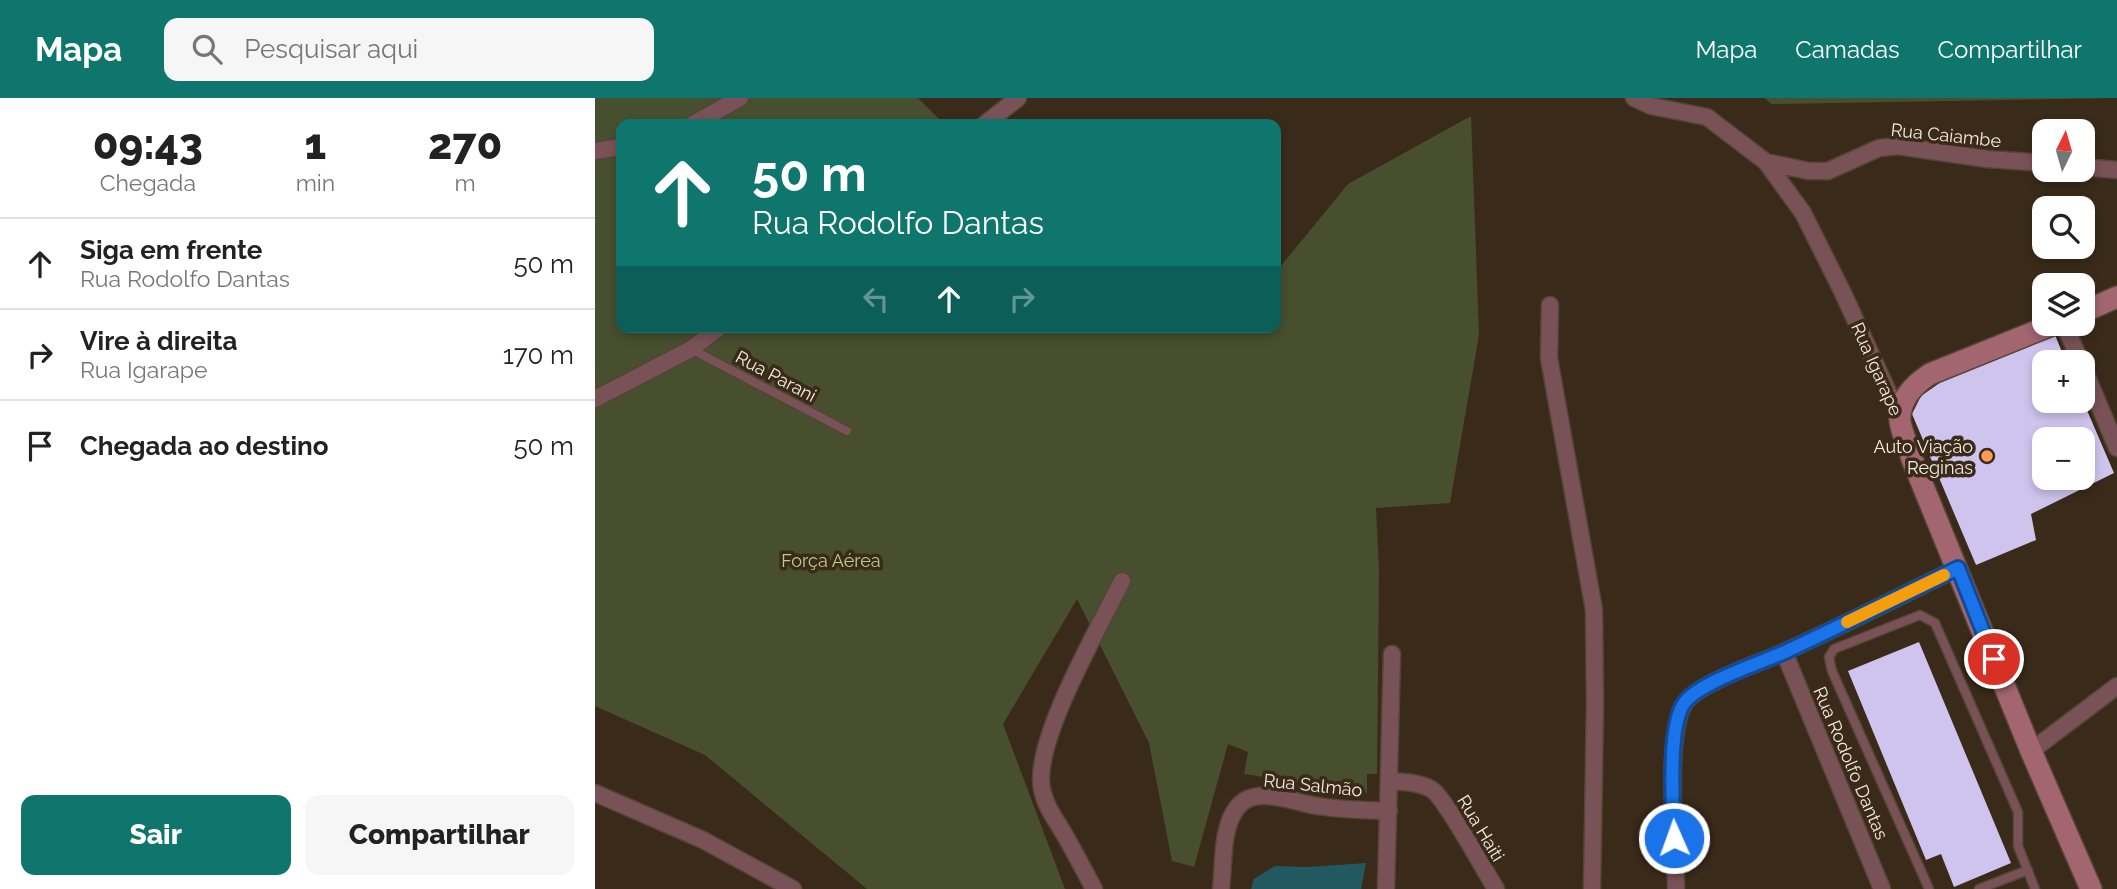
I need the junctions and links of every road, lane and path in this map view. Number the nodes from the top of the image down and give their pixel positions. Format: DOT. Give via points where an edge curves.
graph roads {
  1 [pos="740,98"];
  2 [pos="1018,98"];
  3 [pos="1634,98"];
  4 [pos="702,119"];
  5 [pos="991,119"];
  6 [pos="616,148"];
  7 [pos="595,151"];
  8 [pos="1766,162"];
  9 [pos="2032,162"];
  10 [pos="2095,168"];
  11 [pos="2117,170"];
  12 [pos="2117,297"];
  13 [pos="1550,305"];
  14 [pos="2095,307"];
  15 [pos="712,333"];
  16 [pos="2032,333"];
  17 [pos="691,349"];
  18 [pos="2095,393"];
  19 [pos="595,399"];
  20 [pos="1899,416"];
  21 [pos="847,431"];
  22 [pos="2113,431"];
  23 [pos="2117,448"];
  24 [pos="1958,568"];
  25 [pos="1122,581"];
  26 [pos="1784,652"];
  27 [pos="1392,654"];
  28 [pos="2117,686"];
  29 [pos="2031,751"];
  30 [pos="1389,781"];
  31 [pos="595,793"];
  32 [pos="1389,811"];
  33 [pos="2028,870"];
  34 [pos="1594,886"];
  35 [pos="793,889"];
  36 [pos="1094,889"];
  37 [pos="1221,889"];
  38 [pos="1385,889"];
  39 [pos="1496,889"];
  40 [pos="1676,889"];
  41 [pos="1882,889"];
  42 [pos="1929,889"];
  43 [pos="1979,889"];
  44 [pos="2035,889"];
  45 [pos="2091,889"];
  1 -- 4 [label="street"];
  2 -- 5 [label="street"];
  3 -- 8 [label="street, Rua Igarape" via="1707,117"];
  6 -- 7 [label="street"];
  8 -- 9 [label="street, Rua Caiambe" via="1809,172 1828,171 1879,148 1898,146"];
  8 -- 20 [label="street, Rua Igarape" via="1803,213"];
  10 -- 11 [label="street"];
  12 -- 14 [label="main road"];
  13 -- 34 [label="street" via="1549,358 1594,610"];
  15 -- 17 [label="street"];
  16 -- 20 [label="main road" via="1930,374 1909,392"];
  17 -- 19 [label="street"];
  17 -- 21 [label="lane, Rua Parani"];
  18 -- 22 [label="street"];
  20 -- 24 [label="main road, Rua Igarape"];
  22 -- 23 [label="street"];
  24 -- 26 [label="street"];
  24 -- 29 [label="main road, Rua Igarape"];
  25 -- 36 [label="street" via="1072,682 1040,771 1049,809"];
  26 -- 40 [label="street" via="1706,687 1685,702 1675,735"];
  26 -- 41 [label="street, Rua Rodolfo Dantas"];
  27 -- 30 [label="street"];
  28 -- 29 [label="street"];
  29 -- 45 [label="main road, Rua Igarape"];
  30 -- 32 [label="street"];
  30 -- 39 [label="street, Rua Haiti" via="1434,790"];
  31 -- 35 [label="street" via="703,840"];
  32 -- 37 [label="street, Rua Salmão" via="1318,806 1268,796 1251,798 1236,809 1230,822"];
  32 -- 38 [label="street"];
  33 -- 42 [label="lane" via="2018,846 2018,813 1935,623 1920,615 1834,649 1829,657"];
  33 -- 43 [label="lane"];
  33 -- 44 [label="lane"];
}
